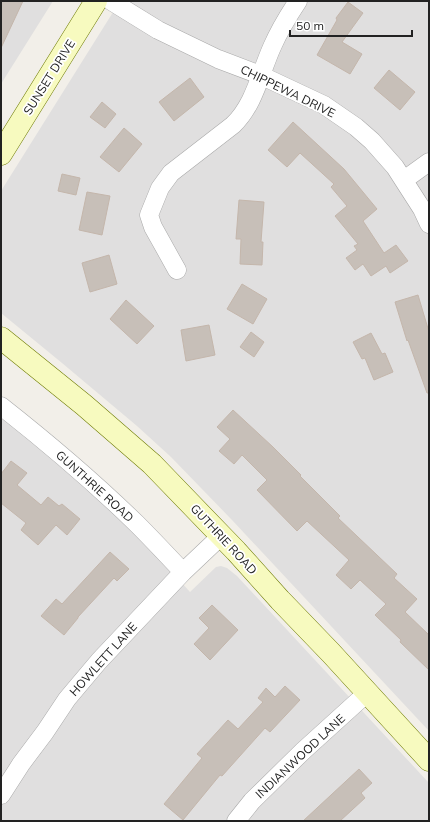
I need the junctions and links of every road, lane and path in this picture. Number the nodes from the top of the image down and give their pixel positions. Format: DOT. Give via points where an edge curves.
graph roads {
  1 [pos="96,1"];
  2 [pos="111,1"];
  3 [pos="298,1"];
  4 [pos="260,75"];
  5 [pos="1,154"];
  6 [pos="429,162"];
  7 [pos="404,180"];
  8 [pos="429,224"];
  9 [pos="177,270"];
  10 [pos="1,338"];
  11 [pos="1,406"];
  12 [pos="221,536"];
  13 [pos="183,572"];
  14 [pos="367,693"];
  15 [pos="429,760"];
  16 [pos="1,795"];
  17 [pos="236,821"];
  1 -- 5 [label="street, SUNSET DRIVE"];
  2 -- 4 [label="street, CHIPPEWA DRIVE" via="158,30 218,59"];
  3 -- 4 [label="street" via="284,23"];
  4 -- 7 [label="street, CHIPPEWA DRIVE" via="324,105 356,127 372,141"];
  4 -- 9 [label="street" via="248,106 240,118 171,173 160,188 149,215 152,227"];
  6 -- 7 [label="street"];
  7 -- 8 [label="street, CHIPPEWA DRIVE"];
  10 -- 12 [label="street, GUTHRIE ROAD" via="152,464"];
  11 -- 13 [label="street, GUNTHRIE ROAD" via="106,494"];
  12 -- 13 [label="street, HOWLETT LANE"];
  12 -- 14 [label="street, GUTHRIE ROAD"];
  13 -- 16 [label="street, HOWLETT LANE" via="99,661 67,700"];
  14 -- 15 [label="street, GUTHRIE ROAD"];
  14 -- 17 [label="street, INDIANWOOD LANE" via="258,795"];
}
